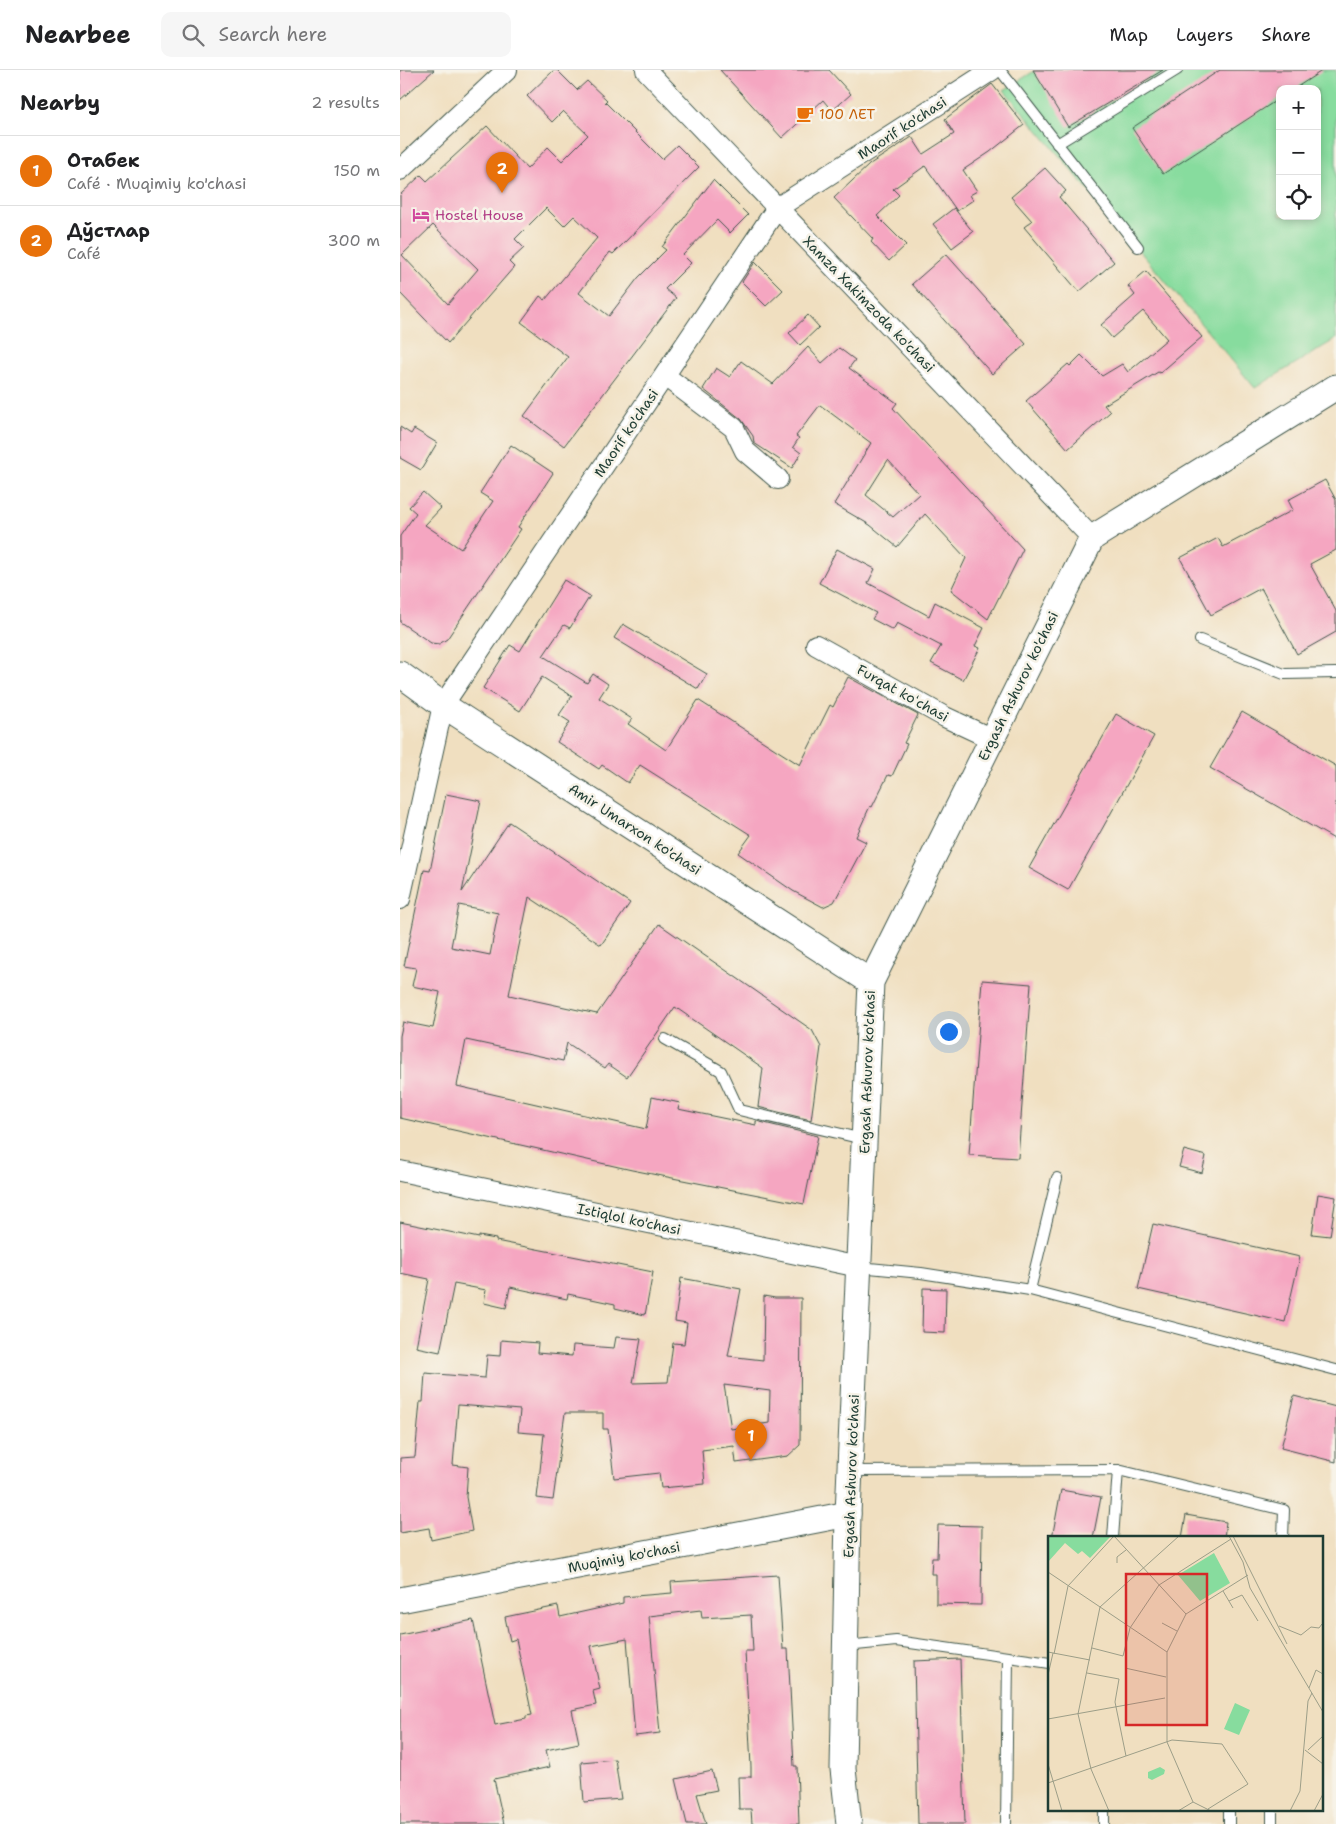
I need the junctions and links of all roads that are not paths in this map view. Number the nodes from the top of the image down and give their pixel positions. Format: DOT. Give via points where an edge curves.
graph roads {
  1 [pos="507,70"];
  2 [pos="646,70"];
  3 [pos="992,70"];
  4 [pos="1000,70"];
  5 [pos="1177,70"];
  6 [pos="1057,144"];
  7 [pos="400,170"];
  8 [pos="778,208"];
  9 [pos="1138,247"];
  10 [pos="664,376"];
  11 [pos="1336,387"];
  12 [pos="778,479"];
  13 [pos="1092,538"];
  14 [pos="1200,640"];
  15 [pos="816,645"];
  16 [pos="1336,673"];
  17 [pos="400,674"];
  18 [pos="443,705"];
  19 [pos="992,739"];
  20 [pos="400,899"];
  21 [pos="871,982"];
  22 [pos="664,1039"];
  23 [pos="864,1139"];
  24 [pos="400,1171"];
  25 [pos="1057,1178"];
  26 [pos="859,1267"];
  27 [pos="1030,1290"];
  28 [pos="1336,1370"];
  29 [pos="1118,1470"];
  30 [pos="850,1471"];
  31 [pos="848,1514"];
  32 [pos="1113,1536"];
  33 [pos="1283,1536"];
  34 [pos="400,1600"];
  35 [pos="846,1646"];
  36 [pos="1008,1657"];
  37 [pos="1048,1663"];
  38 [pos="849,1824"];
  39 [pos="1006,1824"];
  1 -- 7 [label="street"];
  2 -- 8 [label="street, Xamza Xakimzoda ko'chasi"];
  3 -- 8 [label="street, Maorif ko'chasi"];
  4 -- 6 [label="lane"];
  5 -- 6 [label="lane"];
  6 -- 9 [label="lane"];
  8 -- 10 [label="street, Maorif ko'chasi"];
  8 -- 13 [label="street, Xamza Xakimzoda ko'chasi"];
  10 -- 12 [label="street" via="734,428 745,451"];
  10 -- 18 [label="street, Maorif ko'chasi"];
  11 -- 13 [label="street"];
  13 -- 19 [label="street, Ergash Ashurov ko'chasi"];
  14 -- 16 [label="lane" via="1284,674"];
  15 -- 19 [label="street, Furqat koʻchasi"];
  17 -- 18 [label="street, Amir Umarxon ko'chasi"];
  18 -- 20 [label="street, Maorif ko'chasi"];
  18 -- 21 [label="street, Amir Umarxon ko'chasi"];
  19 -- 21 [label="street, Ergash Ashurov ko'chasi"];
  21 -- 23 [label="street, Ergash Ashurov ko'chasi"];
  22 -- 23 [label="lane" via="721,1071 739,1110"];
  23 -- 26 [label="street, Ergash Ashurov ko'chasi"];
  24 -- 26 [label="street, Istiqlol ko'chasi"];
  25 -- 27 [label="lane"];
  26 -- 27 [label="lane"];
  26 -- 30 [label="street, Ergash Ashurov ko'chasi"];
  27 -- 28 [label="lane"];
  29 -- 30 [label="lane"];
  29 -- 32 [label="lane"];
  29 -- 33 [label="lane" via="1284,1510"];
  30 -- 31 [label="street, Ergash Ashurov ko'chasi"];
  31 -- 34 [label="street, Muqimiy ko'chasi"];
  31 -- 35 [label="street, Ergash Ashurov ko'chasi"];
  35 -- 36 [label="lane" via="896,1641"];
  35 -- 38 [label="street, Ergash Ashurov ko'chasi" via="843,1769"];
  36 -- 37 [label="lane"];
  36 -- 39 [label="lane"];
}
